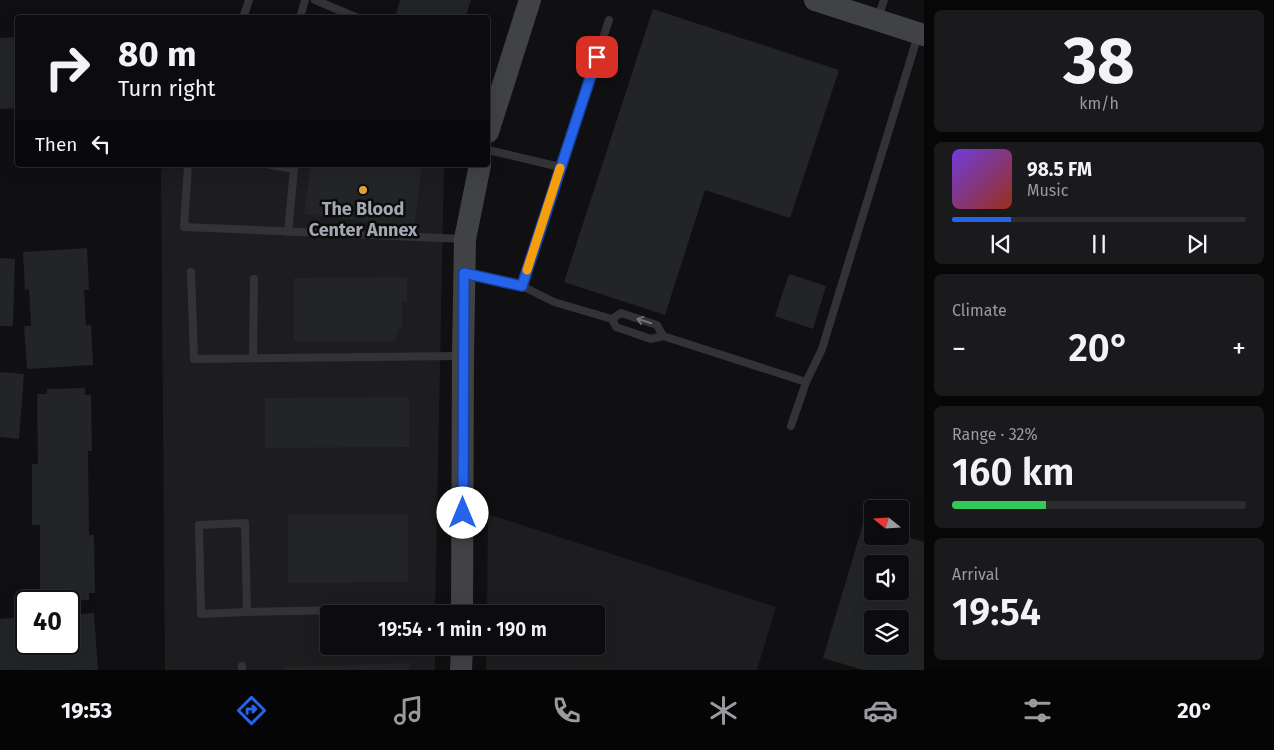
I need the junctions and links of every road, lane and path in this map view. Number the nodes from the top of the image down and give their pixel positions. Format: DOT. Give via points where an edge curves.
graph roads {
  1 [pos="249,0"];
  2 [pos="305,0"];
  3 [pos="316,0"];
  4 [pos="530,0"];
  5 [pos="821,1"];
  6 [pos="881,10"];
  7 [pos="244,15"];
  8 [pos="301,15"];
  9 [pos="351,15"];
  10 [pos="609,20"];
  11 [pos="921,35"];
  12 [pos="490,126"];
  13 [pos="490,150"];
  14 [pos="188,167"];
  15 [pos="283,167"];
  16 [pos="480,167"];
  17 [pos="560,167"];
  18 [pos="288,232"];
  19 [pos="465,239"];
  20 [pos="191,272"];
  21 [pos="464,273"];
  22 [pos="254,279"];
  23 [pos="522,286"];
  24 [pos="612,319"];
  25 [pos="663,336"];
  26 [pos="462,356"];
  27 [pos="253,358"];
  28 [pos="806,382"];
  29 [pos="791,426"];
  30 [pos="463,605"];
  31 [pos="247,612"];
  32 [pos="320,612"];
  33 [pos="462,655"];
  34 [pos="462,670"];
  1 -- 7 [label="lane"];
  2 -- 8 [label="lane"];
  3 -- 9 [label="lane"];
  4 -- 12 [label="street"];
  5 -- 6 [label="street"];
  6 -- 11 [label="street"];
  10 -- 17 [label="lane"];
  11 -- 28 [label="lane" via="822,349"];
  13 -- 17 [label="lane"];
  14 -- 18 [label="lane" via="184,227"];
  15 -- 18 [label="lane" via="294,169"];
  16 -- 19 [label="street"];
  17 -- 23 [label="lane"];
  18 -- 19 [label="lane"];
  19 -- 21 [label="street"];
  20 -- 27 [label="lane" via="194,359"];
  21 -- 23 [label="lane"];
  21 -- 26 [label="street"];
  22 -- 27 [label="lane"];
  23 -- 24 [label="lane" via="554,302"];
  24 -- 25 [label="lane" via="616,328 651,339"];
  25 -- 24 [label="lane, one-way" via="657,325 621,313"];
  25 -- 28 [label="lane"];
  26 -- 27 [label="lane"];
  26 -- 30 [label="street"];
  28 -- 29 [label="lane"];
  31 -- 31 [label="lane" via="245,524 199,525 201,614"];
  31 -- 32 [label="lane"];
  33 -- 34 [label="street"];
}
